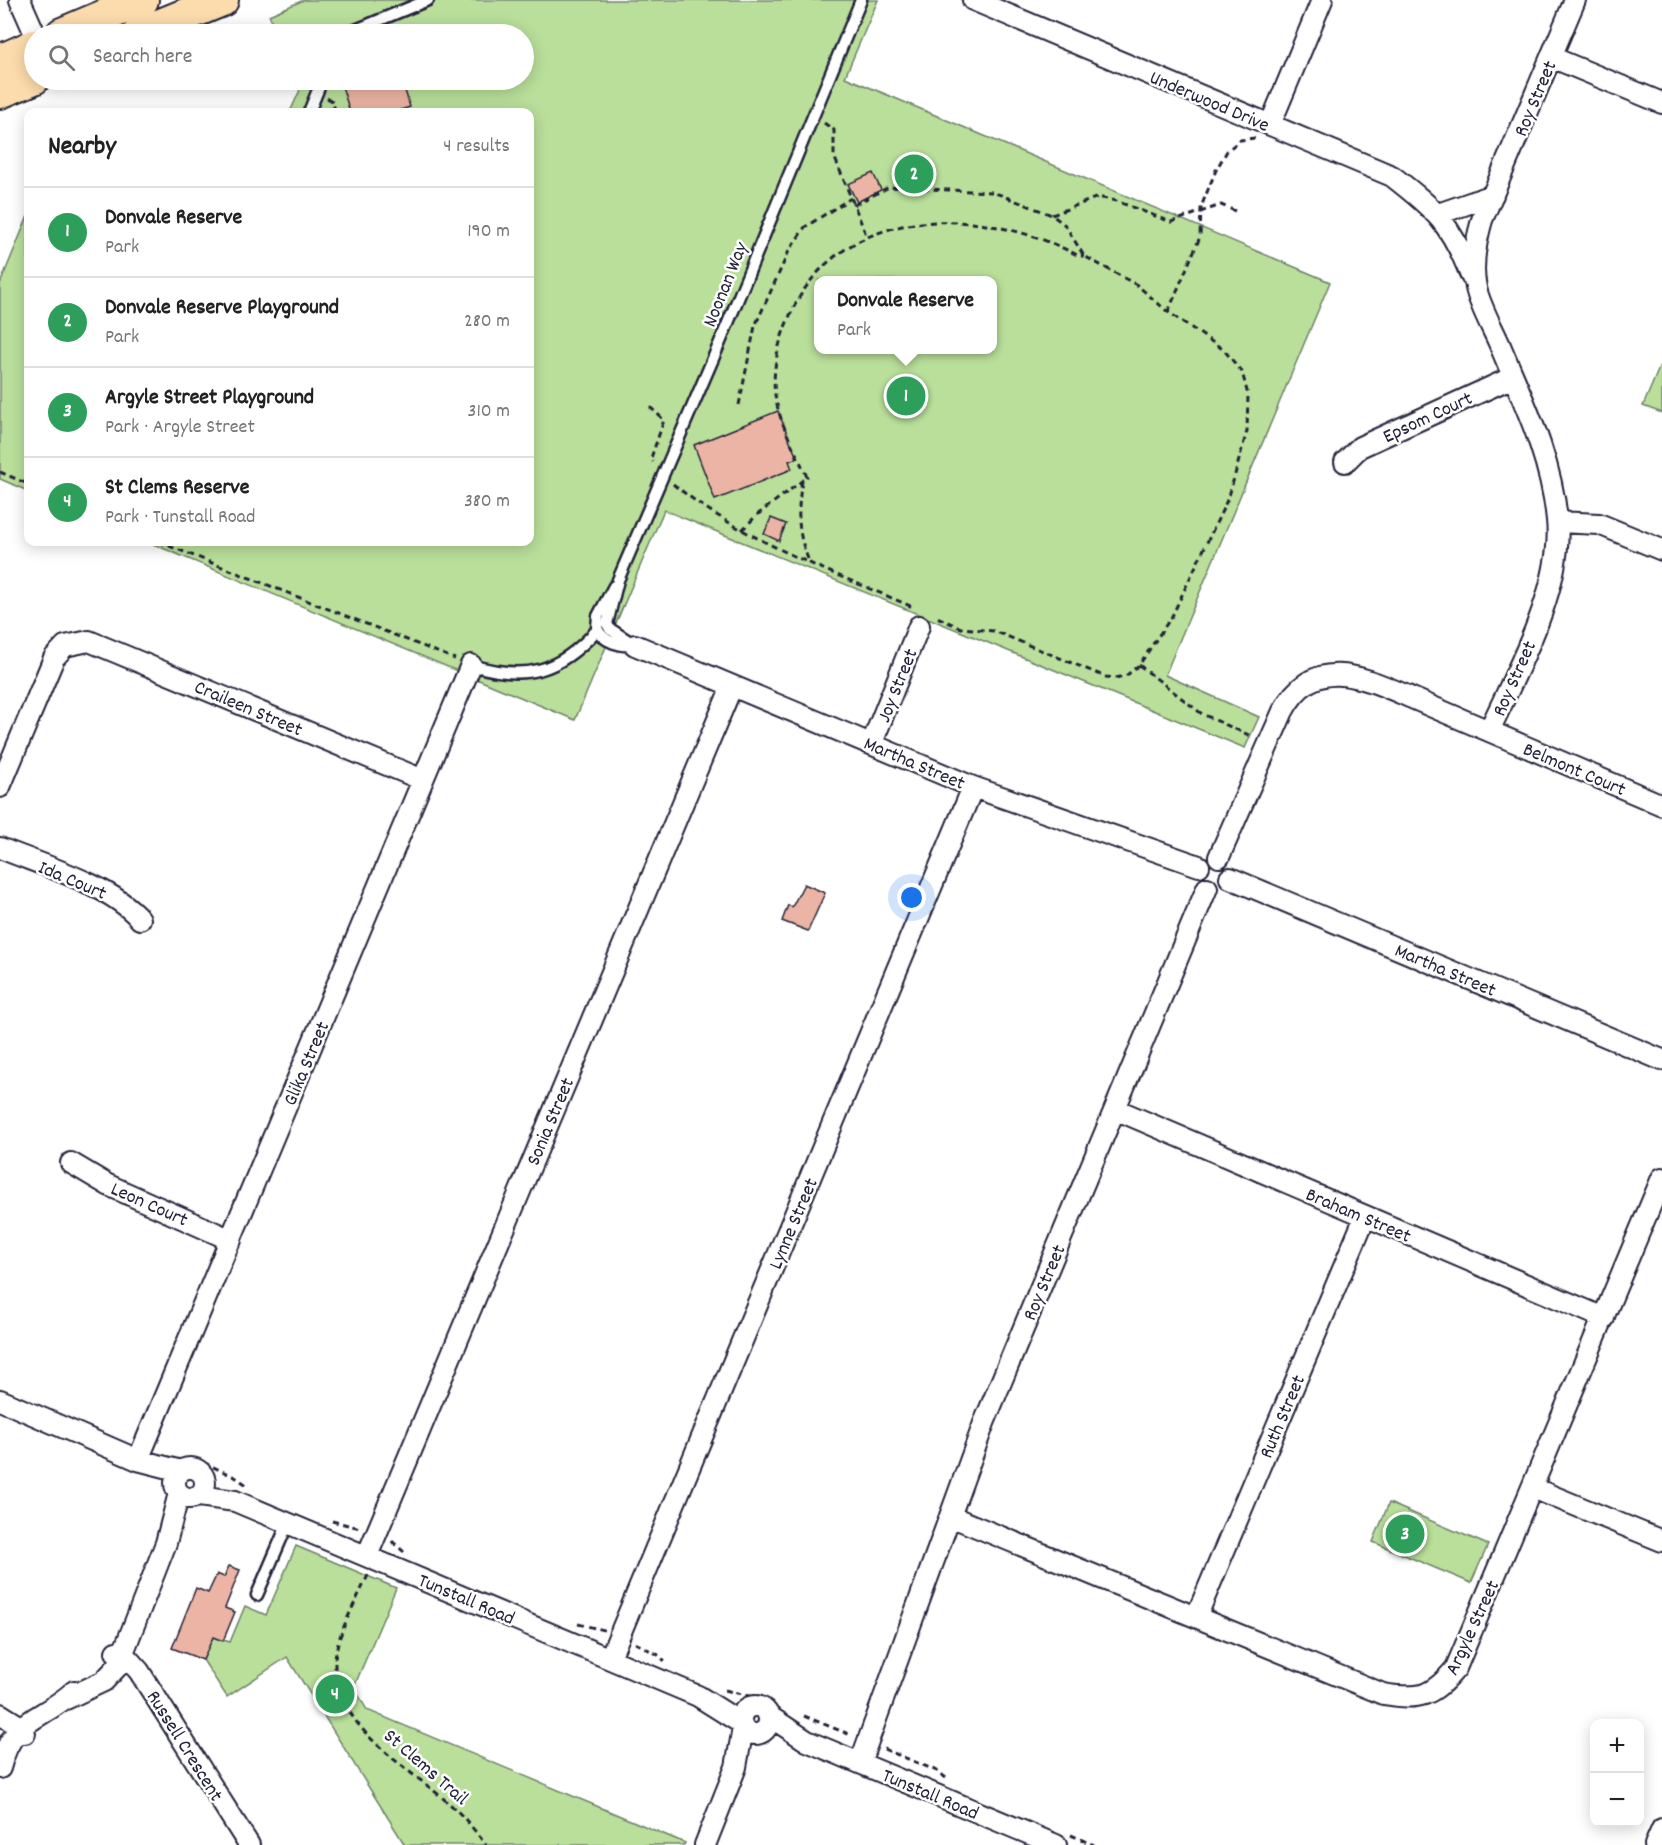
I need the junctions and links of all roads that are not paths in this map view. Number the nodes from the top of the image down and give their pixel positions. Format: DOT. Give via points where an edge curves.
graph roads {
  1 [pos="20,0"];
  2 [pos="142,0"];
  3 [pos="222,0"];
  4 [pos="428,0"];
  5 [pos="861,0"];
  6 [pos="973,0"];
  7 [pos="1322,0"];
  8 [pos="1575,0"];
  9 [pos="31,24"];
  10 [pos="86,24"];
  11 [pos="163,24"];
  12 [pos="370,24"];
  13 [pos="24,50"];
  14 [pos="1551,57"];
  15 [pos="0,61"];
  16 [pos="24,82"];
  17 [pos="318,90"];
  18 [pos="0,92"];
  19 [pos="1662,103"];
  20 [pos="311,108"];
  21 [pos="1267,131"];
  22 [pos="1493,195"];
  23 [pos="1438,214"];
  24 [pos="1475,287"];
  25 [pos="1513,377"];
  26 [pos="1345,462"];
  27 [pos="1558,522"];
  28 [pos="1662,550"];
  29 [pos="925,617"];
  30 [pos="604,632"];
  31 [pos="636,645"];
  32 [pos="471,665"];
  33 [pos="732,686"];
  34 [pos="1489,731"];
  35 [pos="872,744"];
  36 [pos="423,780"];
  37 [pos="0,787"];
  38 [pos="973,787"];
  39 [pos="1662,805"];
  40 [pos="0,848"];
  41 [pos="1219,856"];
  42 [pos="1198,866"];
  43 [pos="1230,878"];
  44 [pos="1207,888"];
  45 [pos="140,920"];
  46 [pos="1662,1060"];
  47 [pos="1115,1109"];
  48 [pos="71,1163"];
  49 [pos="1662,1178"];
  50 [pos="1365,1217"];
  51 [pos="231,1240"];
  52 [pos="1604,1318"];
  53 [pos="0,1400"];
  54 [pos="138,1460"];
  55 [pos="189,1487"];
  56 [pos="1533,1488"];
  57 [pos="950,1515"];
  58 [pos="288,1523"];
  59 [pos="1662,1541"];
  60 [pos="367,1565"];
  61 [pos="257,1595"];
  62 [pos="1197,1615"];
  63 [pos="119,1654"];
  64 [pos="610,1658"];
  65 [pos="0,1714"];
  66 [pos="754,1724"];
  67 [pos="26,1727"];
  68 [pos="854,1760"];
  69 [pos="0,1768"];
  70 [pos="0,1783"];
  71 [pos="1662,1829"];
  72 [pos="249,1845"];
  73 [pos="705,1845"];
  74 [pos="1056,1845"];
  75 [pos="1655,1845"];
  1 -- 9 [label="street"];
  2 -- 10 [label="main road"];
  3 -- 11 [label="main road"];
  4 -- 12 [label="lane"];
  5 -- 30 [label="lane, Noonan Way" via="618,580 605,599 597,619"];
  6 -- 21 [label="street, Underwood Drive"];
  7 -- 21 [label="street"];
  8 -- 14 [label="street, Roy Street"];
  13 -- 15 [label="main road"];
  14 -- 19 [label="street"];
  14 -- 22 [label="street, Roy Street"];
  16 -- 18 [label="main road"];
  17 -- 20 [label="lane"];
  21 -- 23 [label="street, Underwood Drive" via="1392,176"];
  22 -- 23 [label="street"];
  22 -- 24 [label="street, Roy Street" via="1475,244"];
  23 -- 24 [label="street, Roy Street" via="1452,234"];
  24 -- 25 [label="street, Roy Street"];
  25 -- 26 [label="street, Epsom Court" via="1360,447"];
  25 -- 27 [label="street, Roy Street" via="1544,449"];
  27 -- 28 [label="street" via="1599,524"];
  27 -- 34 [label="street, Roy Street" via="1553,571 1544,607"];
  29 -- 35 [label="street, Joy Street"];
  30 -- 31 [label="lane, Martha Street"];
  30 -- 32 [label="lane" via="545,669 504,674"];
  31 -- 33 [label="street, Martha Street"];
  32 -- 36 [label="street, Glika Street"];
  33 -- 35 [label="street, Martha Street"];
  33 -- 60 [label="street, Sonia Street"];
  34 -- 39 [label="street, Belmont Court"];
  34 -- 41 [label="street, Roy Street" via="1355,675 1314,679 1292,695"];
  35 -- 38 [label="street, Martha Street"];
  36 -- 37 [label="street, Craileen Street" via="96,643 73,643 54,658"];
  36 -- 51 [label="street, Glika Street"];
  38 -- 42 [label="street, Martha Street"];
  38 -- 64 [label="street, Lynne Street"];
  40 -- 45 [label="street, Ida Court" via="108,893 129,906"];
  41 -- 42 [label="street" via="1207,857"];
  41 -- 43 [label="street" via="1229,865"];
  42 -- 44 [label="street" via="1198,878"];
  43 -- 44 [label="street" via="1220,888"];
  43 -- 46 [label="street, Martha Street"];
  44 -- 47 [label="street, Roy Street"];
  47 -- 50 [label="street, Braham Street"];
  47 -- 57 [label="street, Roy Street" via="984,1423"];
  48 -- 51 [label="street, Leon Court" via="108,1185"];
  49 -- 52 [label="street, Argyle Street"];
  50 -- 52 [label="street, Braham Street"];
  50 -- 62 [label="street, Ruth Street"];
  51 -- 54 [label="street, Glika Street"];
  52 -- 56 [label="street, Argyle Street"];
  53 -- 54 [label="street, Tunstall Road"];
  54 -- 55 [label="street, Tunstall Road"];
  55 -- 58 [label="street, Tunstall Road"];
  55 -- 63 [label="street"];
  56 -- 59 [label="street"];
  56 -- 62 [label="street, Argyle Street" via="1456,1668 1439,1689 1409,1698 1383,1694"];
  57 -- 62 [label="street, Argyle Street"];
  57 -- 68 [label="street, Roy Street" via="876,1722"];
  58 -- 60 [label="street, Tunstall Road"];
  58 -- 61 [label="lane"];
  60 -- 64 [label="street, Tunstall Road"];
  63 -- 67 [label="street" via="104,1681 66,1699"];
  63 -- 72 [label="street, Russell Crescent" via="139,1671"];
  64 -- 66 [label="street, Tunstall Road"];
  65 -- 67 [label="street"];
  66 -- 68 [label="street, Tunstall Road"];
  66 -- 73 [label="street"];
  67 -- 69 [label="street" via="6,1748"];
  67 -- 70 [label="street"];
  68 -- 74 [label="street, Tunstall Road"];
  71 -- 75 [label="street"];
}
